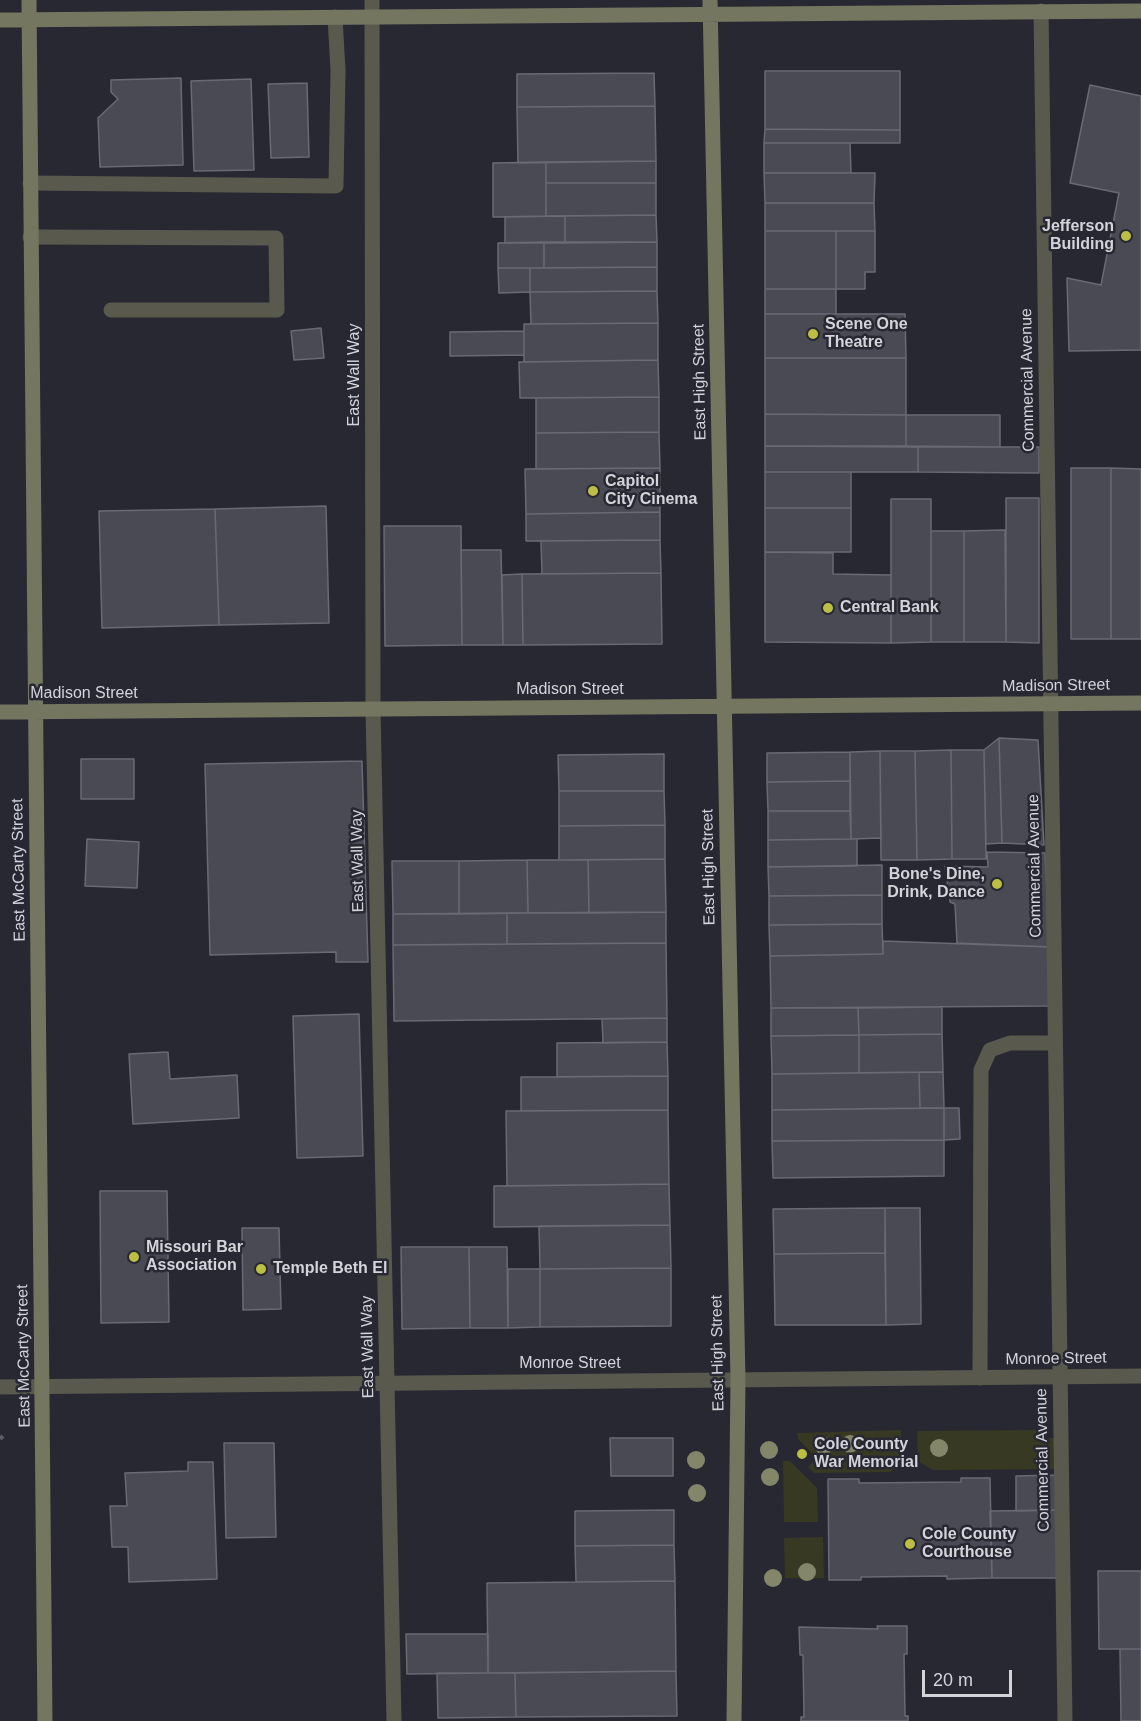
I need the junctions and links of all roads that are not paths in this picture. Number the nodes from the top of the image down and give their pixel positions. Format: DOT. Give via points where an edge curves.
graph roads {
  1 [pos="29,0"];
  2 [pos="372,0"];
  3 [pos="710,7"];
  4 [pos="1041,11"];
  5 [pos="1141,11"];
  6 [pos="372,16"];
  7 [pos="335,17"];
  8 [pos="29,19"];
  9 [pos="0,20"];
  10 [pos="30,183"];
  11 [pos="30,237"];
  12 [pos="111,310"];
  13 [pos="1141,703"];
  14 [pos="1051,704"];
  15 [pos="724,706"];
  16 [pos="373,709"];
  17 [pos="0,712"];
  18 [pos="36,712"];
  19 [pos="1055,1043"];
  20 [pos="1141,1377"];
  21 [pos="980,1378"];
  22 [pos="1060,1378"];
  23 [pos="738,1380"];
  24 [pos="387,1383"];
  25 [pos="0,1387"];
  26 [pos="42,1387"];
  27 [pos="45,1721"];
  28 [pos="394,1721"];
  29 [pos="734,1721"];
  30 [pos="1065,1721"];
  1 -- 8 [label="main road, East McCarty Street"];
  2 -- 6 [label="street, East Wall Way"];
  3 -- 4 [label="main road"];
  3 -- 6 [label="main road"];
  3 -- 15 [label="main road, East High Street"];
  4 -- 5 [label="main road"];
  4 -- 14 [label="street, Commercial Avenue"];
  6 -- 7 [label="main road"];
  6 -- 16 [label="street, East Wall Way"];
  7 -- 8 [label="main road"];
  7 -- 10 [label="street" via="336,186"];
  8 -- 9 [label="main road"];
  8 -- 10 [label="main road, East McCarty Street"];
  10 -- 11 [label="main road, East McCarty Street"];
  11 -- 12 [label="street" via="276,238 278,310"];
  11 -- 18 [label="main road, East McCarty Street"];
  13 -- 14 [label="main road, Madison Street"];
  14 -- 15 [label="main road, Madison Street"];
  14 -- 19 [label="street, Commercial Avenue"];
  15 -- 16 [label="main road, Madison Street"];
  15 -- 23 [label="main road, East High Street"];
  16 -- 18 [label="main road, Madison Street"];
  16 -- 24 [label="street, East Wall Way"];
  17 -- 18 [label="main road, Madison Street"];
  18 -- 26 [label="main road, East McCarty Street"];
  19 -- 21 [label="street" via="1010,1043 990,1050 981,1070"];
  19 -- 22 [label="street, Commercial Avenue"];
  20 -- 22 [label="street, Monroe Street"];
  21 -- 22 [label="street, Monroe Street"];
  21 -- 23 [label="street, Monroe Street"];
  22 -- 30 [label="street, Commercial Avenue"];
  23 -- 24 [label="street, Monroe Street"];
  23 -- 29 [label="main road, East High Street"];
  24 -- 26 [label="street, Monroe Street"];
  24 -- 28 [label="street, East Wall Way"];
  25 -- 26 [label="street, Monroe Street"];
  26 -- 27 [label="main road, East McCarty Street"];
}
